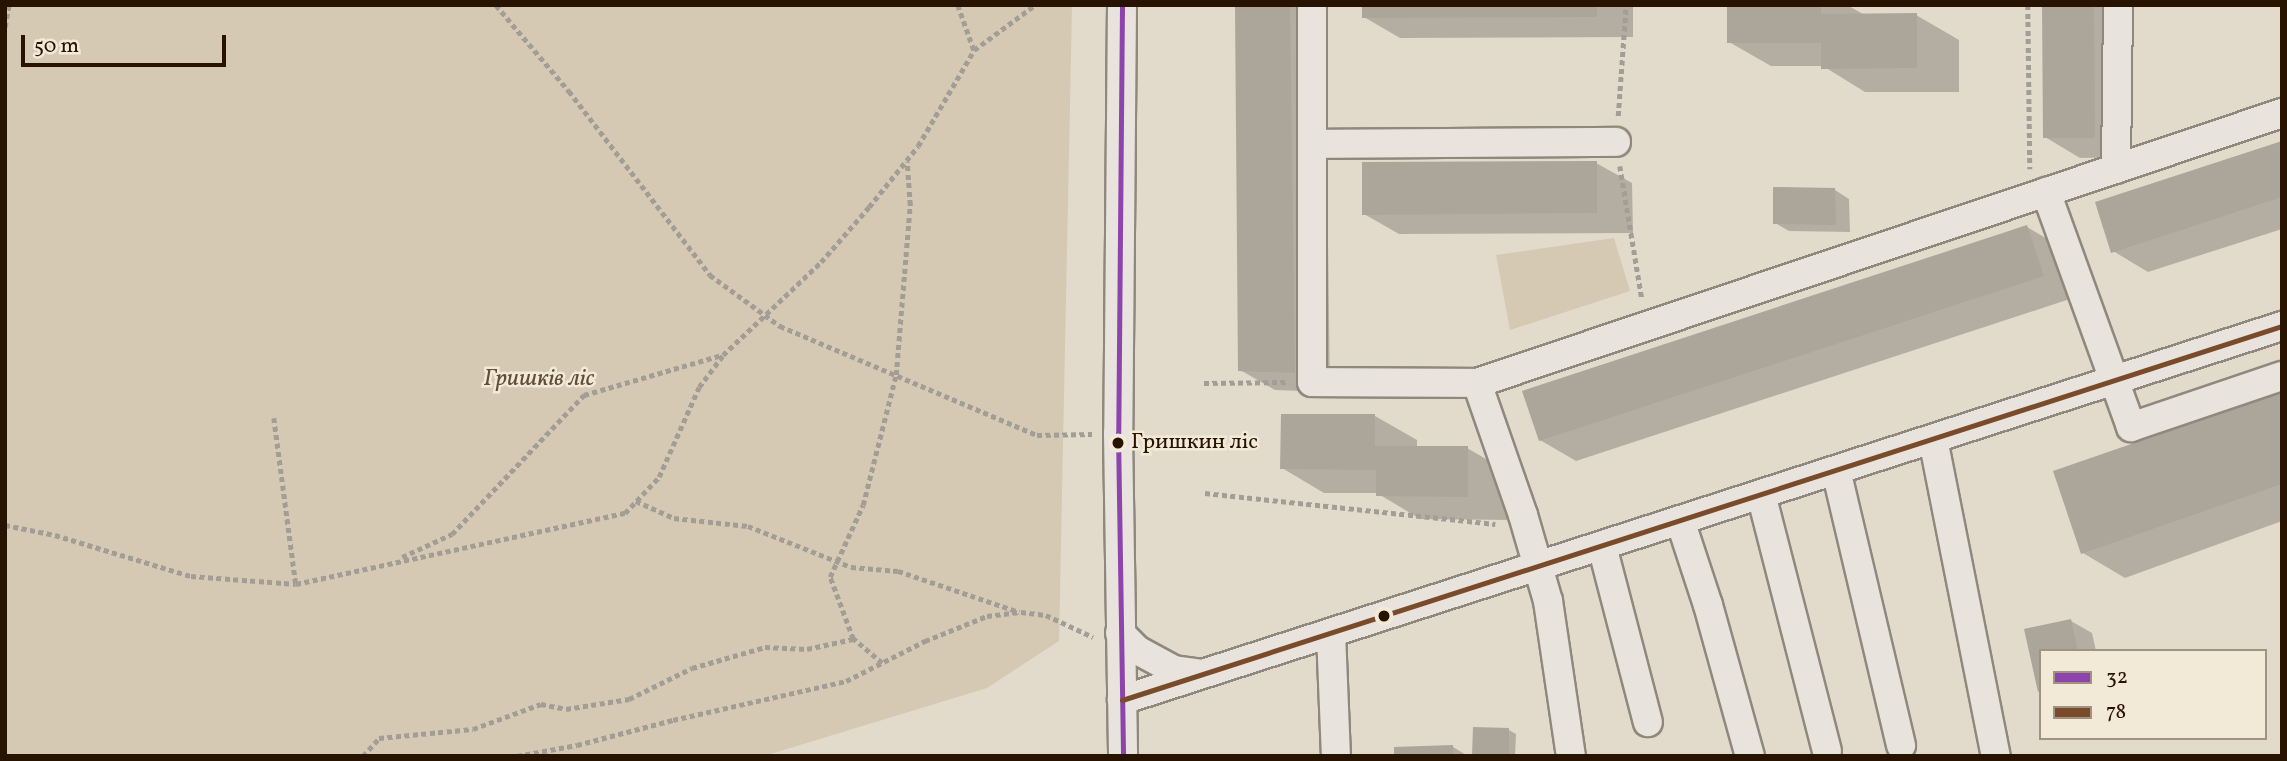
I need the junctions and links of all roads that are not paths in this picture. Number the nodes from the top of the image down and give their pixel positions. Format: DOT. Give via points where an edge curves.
graph roads {
  1 [pos="1122,5"];
  2 [pos="1312,5"];
  3 [pos="2118,5"];
  4 [pos="2282,113"];
  5 [pos="1616,142"];
  6 [pos="1312,144"];
  7 [pos="2116,169"];
  8 [pos="2038,195"];
  9 [pos="2282,326"];
  10 [pos="2282,376"];
  11 [pos="2114,380"];
  12 [pos="1477,383"];
  13 [pos="1933,439"];
  14 [pos="1836,470"];
  15 [pos="1761,494"];
  16 [pos="1680,520"];
  17 [pos="1602,546"];
  18 [pos="1539,566"];
  19 [pos="1331,633"];
  20 [pos="1107,635"];
  21 [pos="1205,674"];
  22 [pos="1122,700"];
  23 [pos="1648,722"];
  24 [pos="1901,746"];
  25 [pos="1827,751"];
  26 [pos="1117,754"];
  27 [pos="1336,756"];
  28 [pos="1571,756"];
  29 [pos="1750,756"];
  30 [pos="1996,756"];
  1 -- 20 [label="street" via="1118,433"];
  2 -- 6 [label="street"];
  3 -- 7 [label="street"];
  4 -- 7 [label="street"];
  5 -- 6 [label="street"];
  6 -- 12 [label="street" via="1312,382"];
  7 -- 8 [label="street"];
  8 -- 11 [label="street"];
  8 -- 12 [label="street"];
  9 -- 11 [label="street"];
  10 -- 11 [label="street" via="2131,427"];
  11 -- 13 [label="street"];
  12 -- 18 [label="street"];
  13 -- 14 [label="street"];
  13 -- 30 [label="street"];
  14 -- 15 [label="street"];
  14 -- 24 [label="street"];
  15 -- 16 [label="street"];
  15 -- 25 [label="street"];
  16 -- 17 [label="street"];
  16 -- 29 [label="street"];
  17 -- 18 [label="street"];
  17 -- 23 [label="street"];
  18 -- 19 [label="street"];
  18 -- 28 [label="street"];
  19 -- 21 [label="street"];
  19 -- 27 [label="street"];
  20 -- 21 [label="street" via="1174,670"];
  20 -- 22 [label="street"];
  21 -- 22 [label="street"];
  22 -- 26 [label="street"];
}
